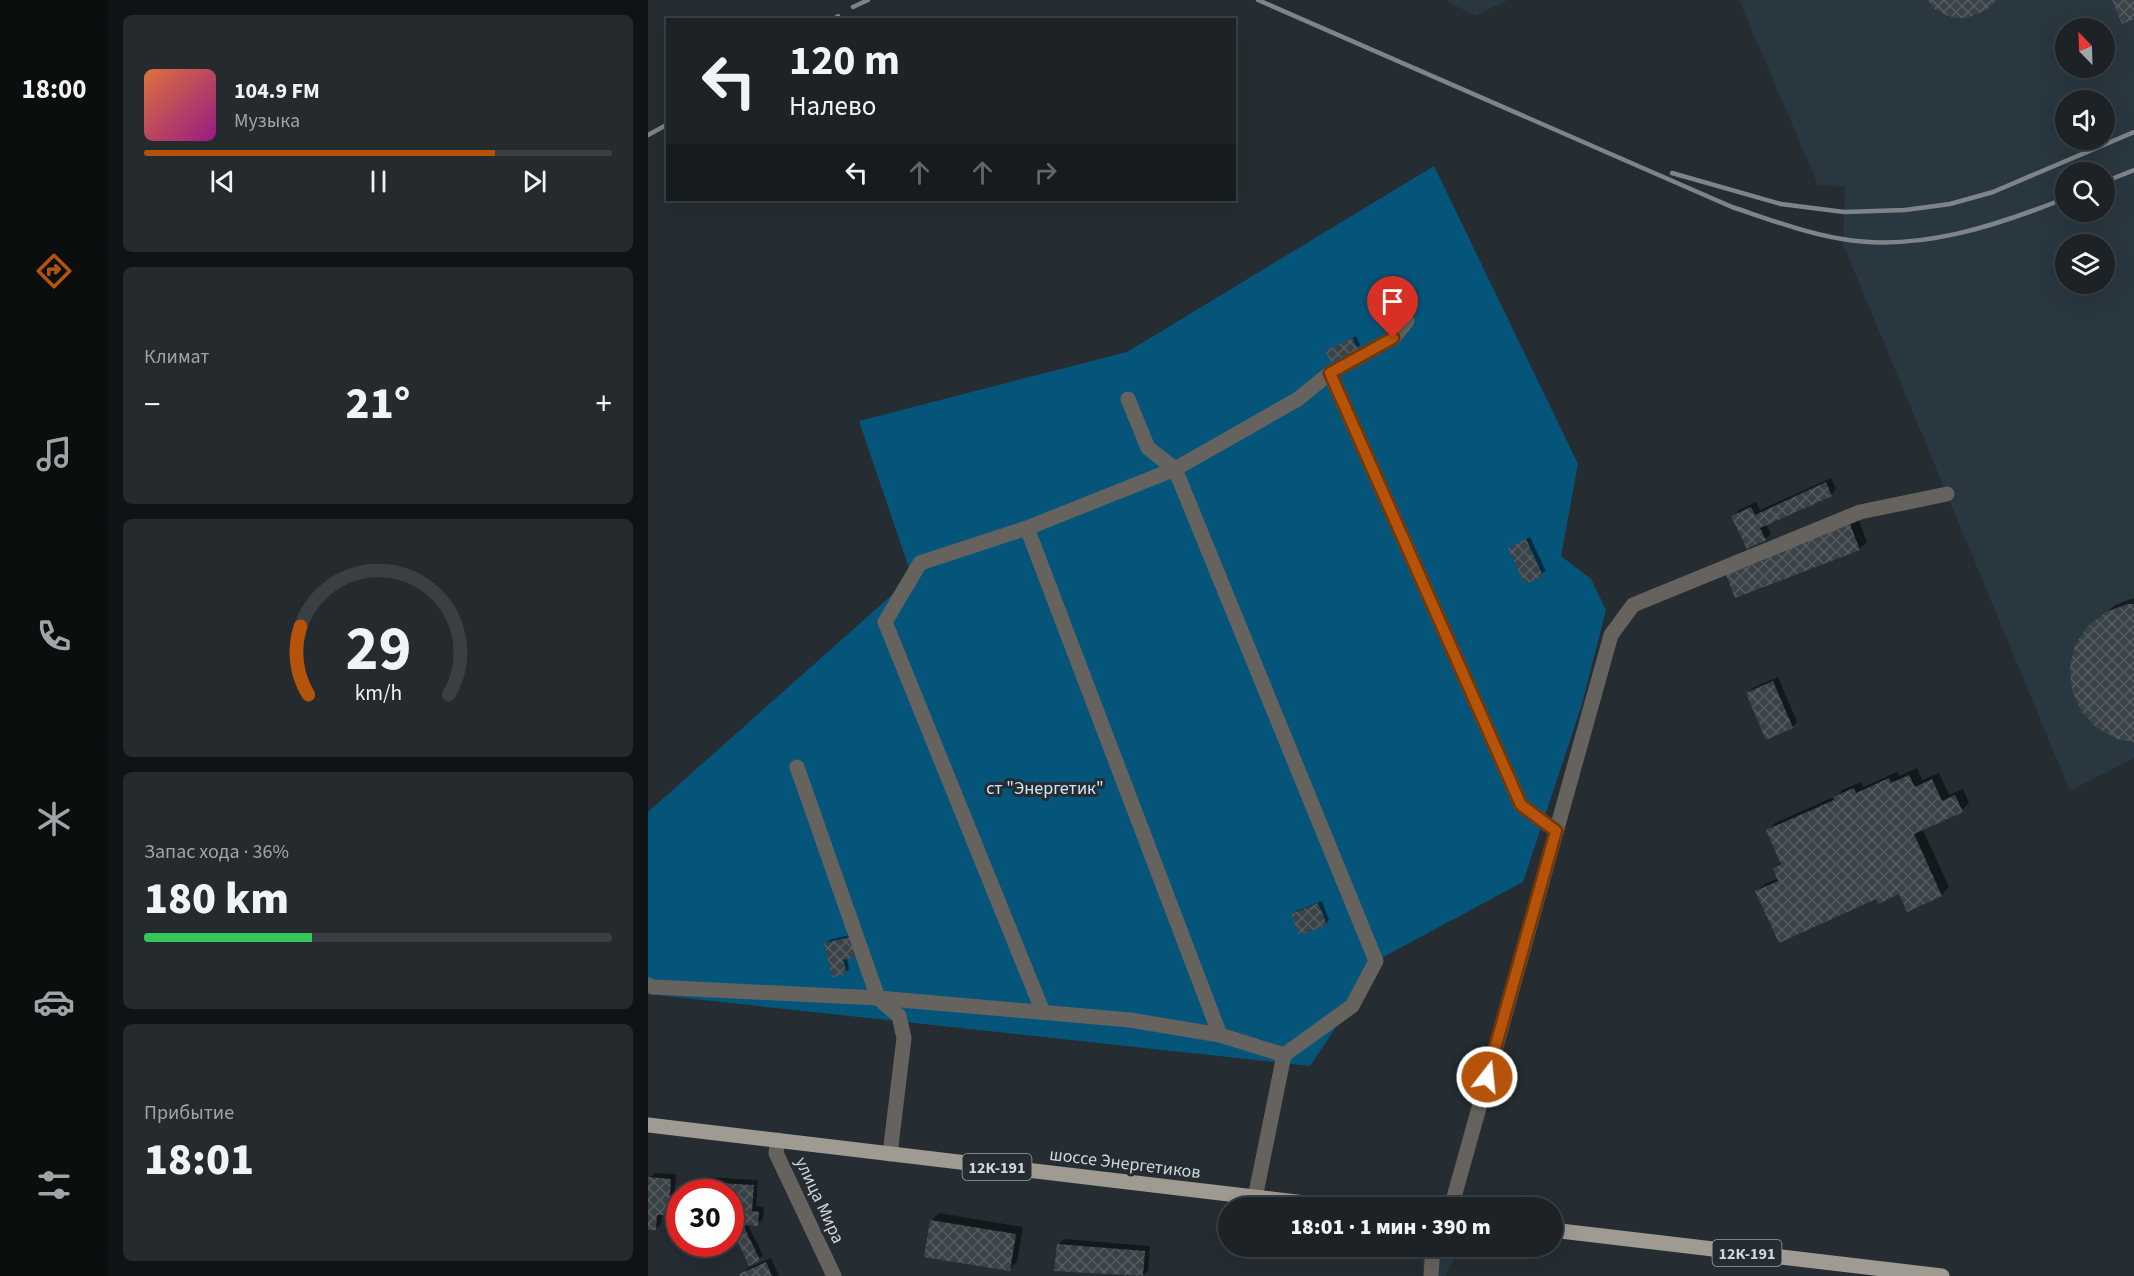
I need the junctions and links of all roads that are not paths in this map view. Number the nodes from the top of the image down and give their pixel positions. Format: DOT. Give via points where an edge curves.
graph roads {
  1 [pos="1387,286"];
  2 [pos="1330,373"];
  3 [pos="1128,399"];
  4 [pos="1175,469"];
  5 [pos="1947,494"];
  6 [pos="1026,528"];
  7 [pos="797,767"];
  8 [pos="1556,831"];
  9 [pos="648,985"];
  10 [pos="878,998"];
  11 [pos="1043,1012"];
  12 [pos="1220,1035"];
  13 [pos="1284,1055"];
  14 [pos="648,1125"];
  15 [pos="778,1140"];
  16 [pos="890,1154"];
  17 [pos="1247,1197"];
  18 [pos="1255,1197"];
  19 [pos="1454,1197"];
  20 [pos="1563,1231"];
  21 [pos="1432,1257"];
  22 [pos="834,1276"];
  23 [pos="1431,1276"];
  24 [pos="1942,1276"];
  1 -- 2 [label="street" via="1407,321 1393,338"];
  2 -- 4 [label="street" via="1298,399"];
  2 -- 8 [label="street" via="1521,805"];
  3 -- 4 [label="street" via="1148,448"];
  4 -- 6 [label="street"];
  4 -- 13 [label="street" via="1376,961 1352,1006"];
  5 -- 8 [label="street" via="1860,512 1633,605 1611,635"];
  6 -- 11 [label="street" via="920,563 885,622"];
  6 -- 12 [label="street"];
  7 -- 10 [label="street"];
  8 -- 19 [label="street"];
  9 -- 10 [label="street"];
  10 -- 11 [label="street"];
  10 -- 16 [label="street" via="899,1016 904,1038"];
  11 -- 12 [label="street" via="1130,1020"];
  12 -- 13 [label="street"];
  13 -- 18 [label="street"];
  14 -- 15 [label="main road, шоссе Энергетиков / 12К-191"];
  15 -- 16 [label="main road, шоссе Энергетиков / 12К-191"];
  15 -- 22 [label="street, улица Мира" via="776,1153"];
  16 -- 17 [label="main road, шоссе Энергетиков / 12К-191"];
  20 -- 24 [label="main road, 12К-191"];
  21 -- 23 [label="street"];
}
